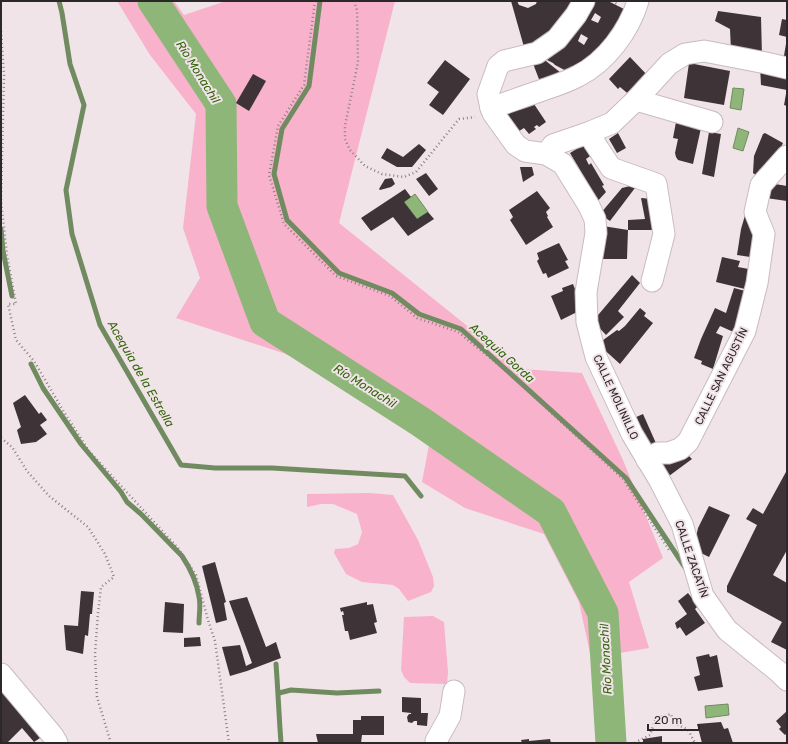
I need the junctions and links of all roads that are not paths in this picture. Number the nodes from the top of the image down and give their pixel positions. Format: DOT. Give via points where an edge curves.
graph roads {
  1 [pos="584,1"];
  2 [pos="638,1"];
  3 [pos="787,68"];
  4 [pos="636,100"];
  5 [pos="492,111"];
  6 [pos="712,122"];
  7 [pos="588,133"];
  8 [pos="546,154"];
  9 [pos="787,156"];
  10 [pos="652,281"];
  11 [pos="647,460"];
  12 [pos="784,673"];
  13 [pos="1,674"];
  14 [pos="454,691"];
  15 [pos="51,741"];
  16 [pos="436,743"];
  1 -- 5 [label="street" via="557,39 537,53 504,61 498,66 488,94"];
  2 -- 5 [label="street" via="616,43 593,67 563,83"];
  3 -- 4 [label="street" via="704,51 685,54 669,64"];
  4 -- 6 [label="street"];
  4 -- 7 [label="street" via="612,123"];
  5 -- 8 [label="street, CALLE MOLINILLO" via="516,145 525,151"];
  7 -- 8 [label="street" via="553,145"];
  7 -- 10 [label="street" via="611,168 656,184 664,234"];
  8 -- 11 [label="street, CALLE MOLINILLO" via="563,164 595,219 596,233 586,292 587,322 596,357"];
  9 -- 11 [label="street, CALLE SAN AGUSTÍN" via="761,185 755,212 764,234 757,284 744,331 688,442 680,449 658,453"];
  11 -- 12 [label="street, CALLE ZACATÍN" via="682,524 703,596 727,630"];
  13 -- 15 [label="street"];
  14 -- 16 [label="street" via="450,716"];
}
